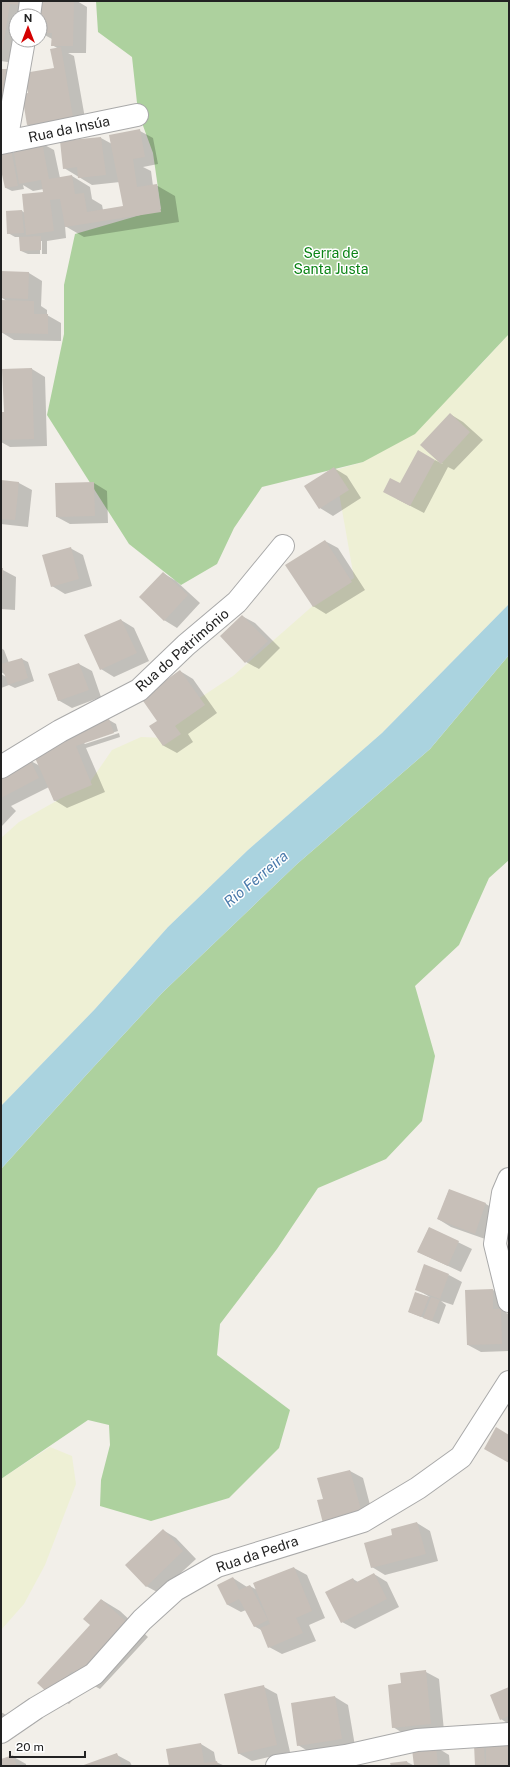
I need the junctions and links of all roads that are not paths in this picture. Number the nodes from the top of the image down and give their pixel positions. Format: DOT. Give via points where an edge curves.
graph roads {
  1 [pos="22,48"];
  2 [pos="137,115"];
  3 [pos="4,142"];
  4 [pos="283,546"];
  5 [pos="1,767"];
  6 [pos="509,1179"];
  7 [pos="509,1301"];
  8 [pos="509,1382"];
  9 [pos="1,1732"];
  10 [pos="509,1734"];
  11 [pos="277,1766"];
  1 -- 3 [label="street"];
  2 -- 3 [label="street, Rua da Insúa"];
  4 -- 5 [label="street, Rua do Património" via="237,602 186,645 139,690 60,731"];
  6 -- 7 [label="street" via="503,1193 495,1244"];
  8 -- 9 [label="street, Rua da Pedra" via="461,1457 418,1488 363,1521 217,1566 175,1590 142,1620 94,1674"];
  10 -- 11 [label="street" via="417,1740 346,1756"];
}
